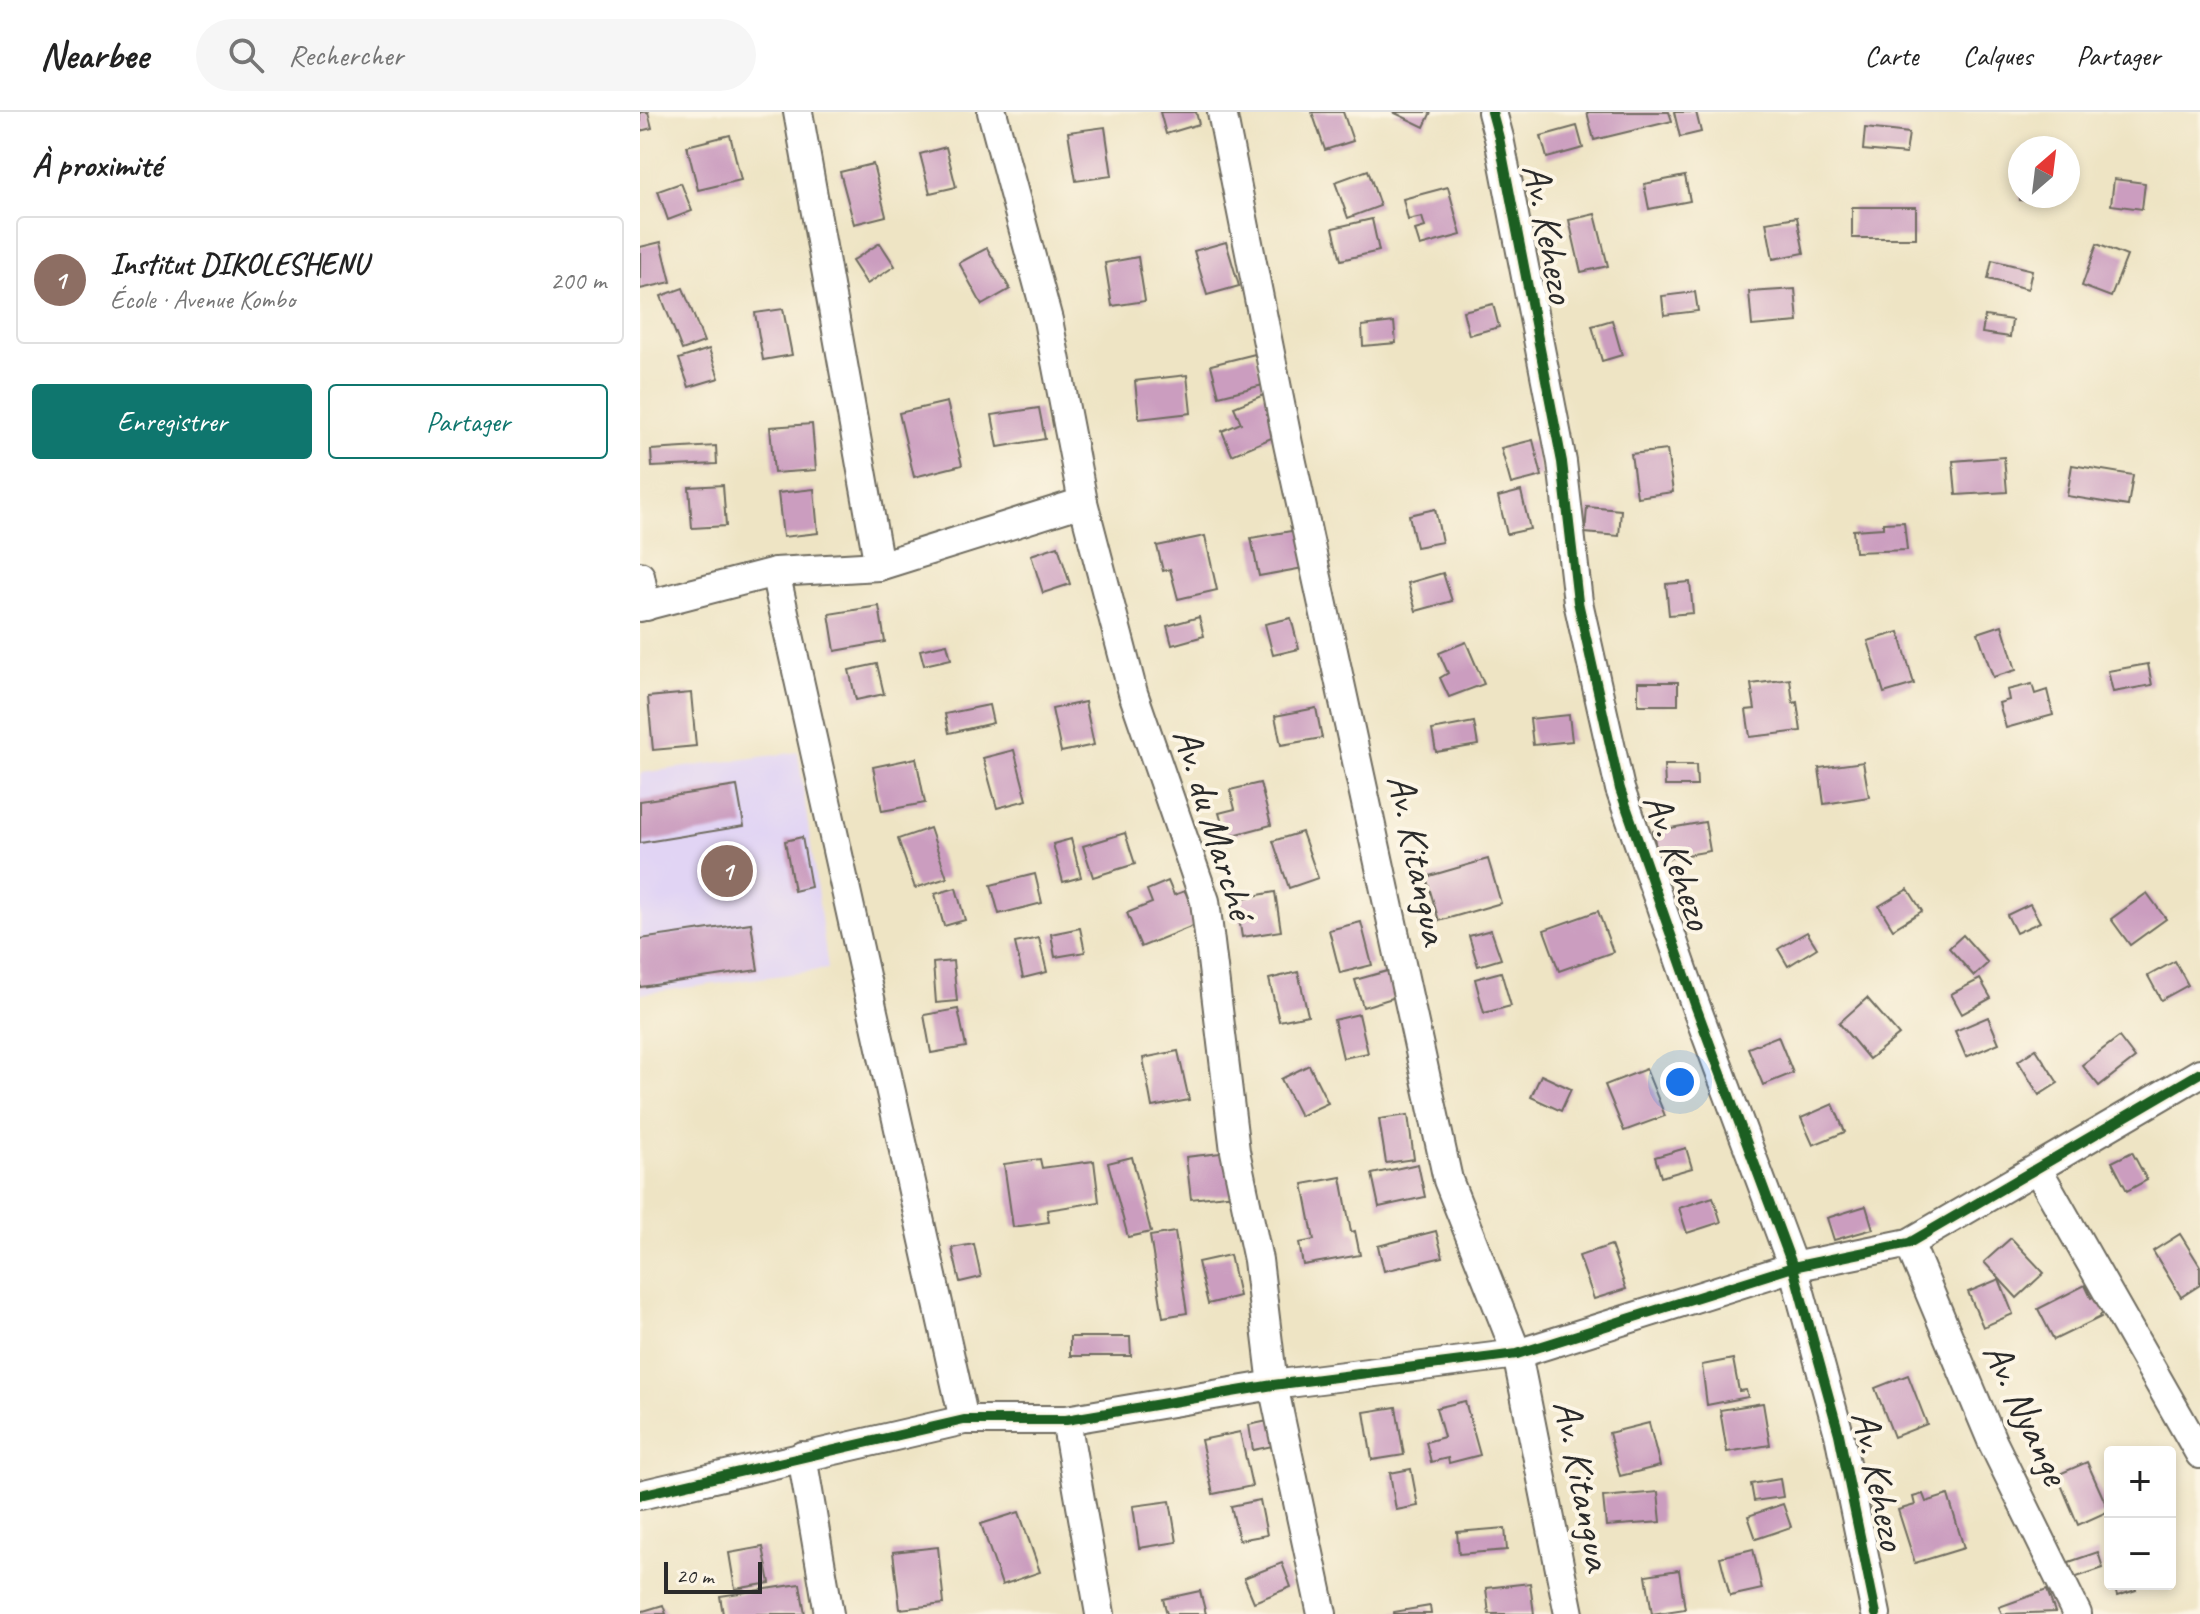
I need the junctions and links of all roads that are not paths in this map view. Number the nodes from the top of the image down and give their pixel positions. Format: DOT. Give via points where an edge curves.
graph roads {
  1 [pos="798,112"];
  2 [pos="992,112"];
  3 [pos="1222,112"];
  4 [pos="1492,112"];
  5 [pos="1083,502"];
  6 [pos="879,566"];
  7 [pos="775,572"];
  8 [pos="640,576"];
  9 [pos="643,606"];
  10 [pos="2200,1073"];
  11 [pos="2038,1170"];
  12 [pos="1909,1243"];
  13 [pos="1793,1267"];
  14 [pos="1517,1354"];
  15 [pos="1273,1385"];
  16 [pos="964,1420"];
  17 [pos="1066,1420"];
  18 [pos="2200,1454"];
  19 [pos="802,1456"];
  20 [pos="640,1495"];
  21 [pos="829,1614"];
  22 [pos="1100,1614"];
  23 [pos="1322,1614"];
  24 [pos="1569,1614"];
  25 [pos="1876,1614"];
  26 [pos="2077,1614"];
  1 -- 6 [label="street"];
  2 -- 5 [label="street, Av. du Marché" via="1048,320"];
  3 -- 14 [label="street, Av. Kitangua" via="1288,444 1448,1180"];
  4 -- 13 [label="street, Av. Kehezo" via="1562,462 1578,602 1620,789"];
  5 -- 6 [label="street"];
  5 -- 15 [label="street, Av. du Marché" via="1133,693 1205,901 1235,1151 1258,1260"];
  6 -- 7 [label="street"];
  7 -- 9 [label="street"];
  7 -- 16 [label="street"];
  8 -- 9 [label="street"];
  10 -- 11 [label="street"];
  11 -- 12 [label="street"];
  11 -- 18 [label="street"];
  12 -- 13 [label="street"];
  12 -- 26 [label="street, Av. Nyange" via="1993,1443"];
  13 -- 14 [label="street"];
  13 -- 25 [label="street, Av. Kehezo" via="1839,1434"];
  14 -- 15 [label="street"];
  14 -- 24 [label="street, Av. Kitangua"];
  15 -- 17 [label="street"];
  15 -- 23 [label="street, Av. du Marché"];
  16 -- 17 [label="street"];
  16 -- 19 [label="street"];
  17 -- 22 [label="street"];
  19 -- 20 [label="street"];
  19 -- 21 [label="street"];
}
